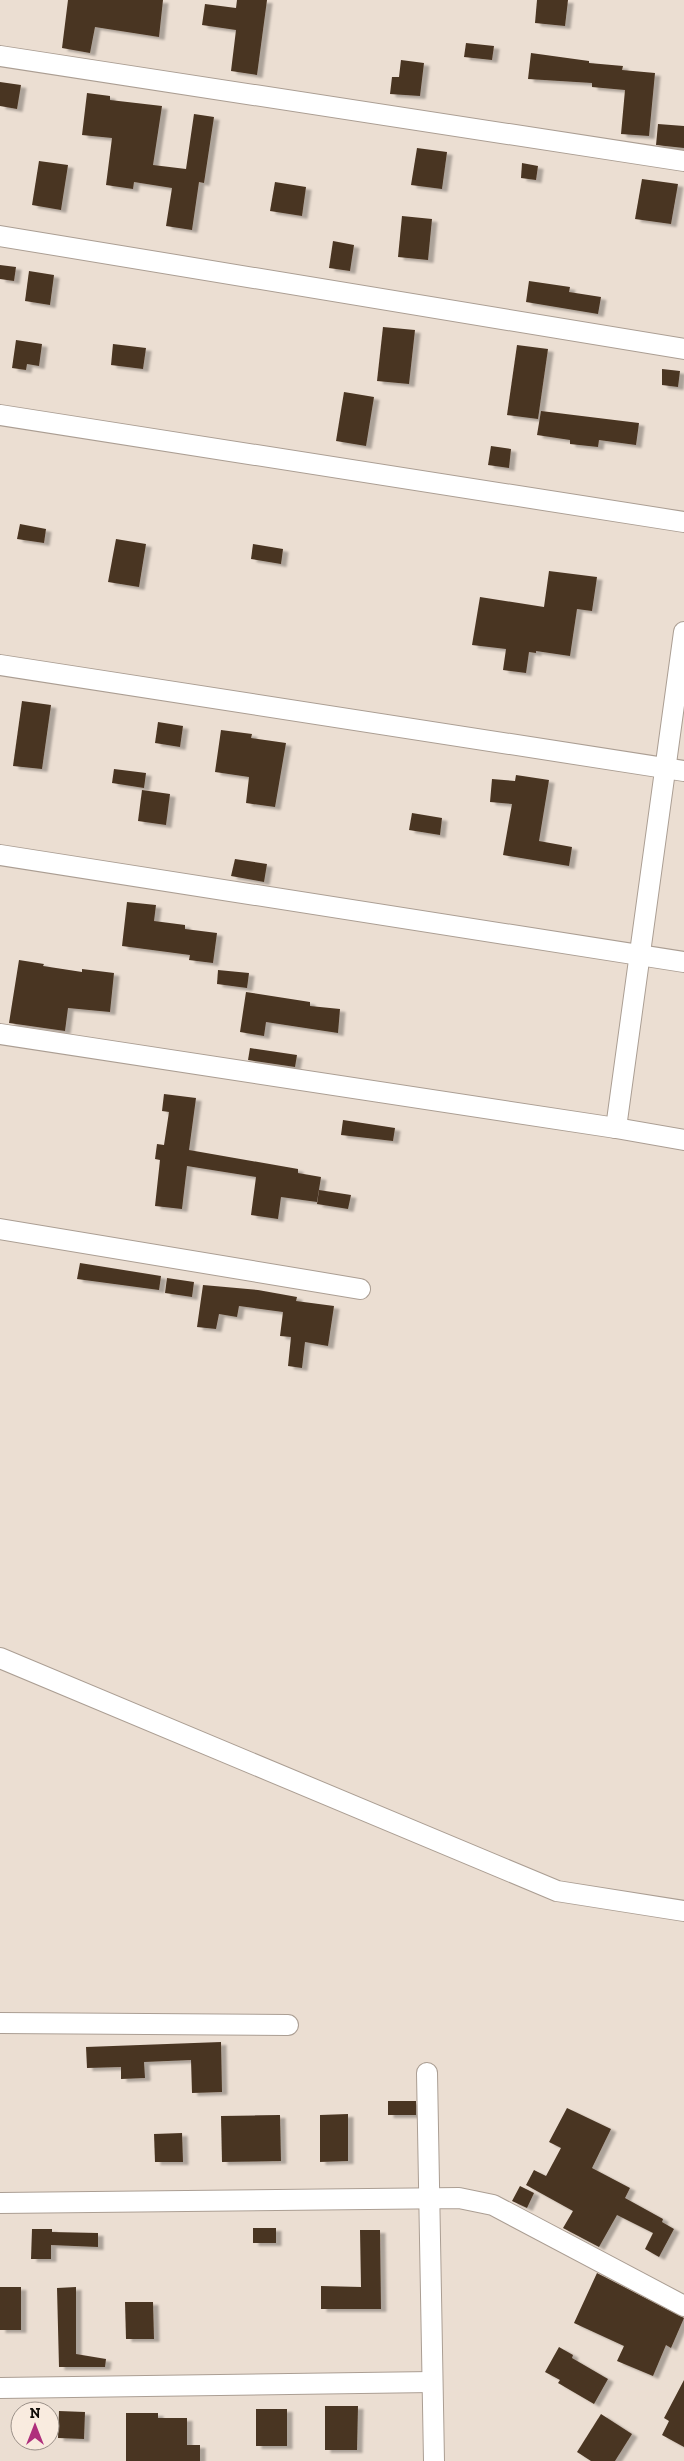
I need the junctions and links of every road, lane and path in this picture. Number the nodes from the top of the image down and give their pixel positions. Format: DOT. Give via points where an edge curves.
graph roads {
  1 [pos="0,56"];
  2 [pos="684,161"];
  3 [pos="0,236"];
  4 [pos="684,349"];
  5 [pos="0,415"];
  6 [pos="684,522"];
  7 [pos="684,632"];
  8 [pos="0,665"];
  9 [pos="675,770"];
  10 [pos="0,855"];
  11 [pos="640,955"];
  12 [pos="684,962"];
  13 [pos="0,1034"];
  14 [pos="616,1128"];
  15 [pos="684,1140"];
  16 [pos="0,1229"];
  17 [pos="360,1289"];
  18 [pos="0,1658"];
  19 [pos="684,1911"];
  20 [pos="0,2023"];
  21 [pos="288,2025"];
  22 [pos="427,2073"];
  23 [pos="429,2198"];
  24 [pos="0,2202"];
  25 [pos="684,2306"];
  26 [pos="432,2382"];
  27 [pos="0,2388"];
  28 [pos="434,2461"];
  1 -- 2 [label="street"];
  3 -- 4 [label="street"];
  5 -- 6 [label="street"];
  7 -- 9 [label="street"];
  8 -- 9 [label="street"];
  9 -- 11 [label="street"];
  10 -- 11 [label="street"];
  11 -- 12 [label="street"];
  11 -- 14 [label="street"];
  13 -- 14 [label="street"];
  14 -- 15 [label="street"];
  16 -- 17 [label="street"];
  18 -- 19 [label="street" via="557,1891"];
  20 -- 21 [label="street"];
  22 -- 23 [label="street"];
  23 -- 24 [label="street"];
  23 -- 25 [label="street" via="459,2198 493,2205"];
  23 -- 26 [label="street"];
  26 -- 27 [label="street"];
  26 -- 28 [label="street"];
}
